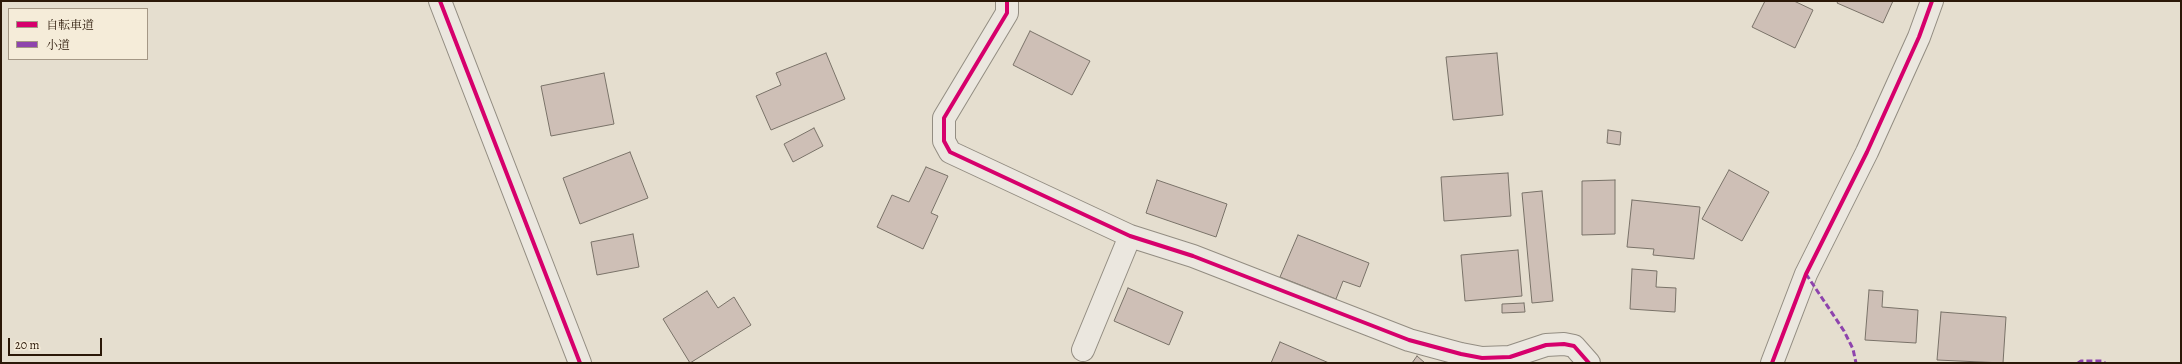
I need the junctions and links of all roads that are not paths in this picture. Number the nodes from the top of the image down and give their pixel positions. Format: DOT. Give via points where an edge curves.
graph roads {
  1 [pos="440,1"];
  2 [pos="1007,1"];
  3 [pos="1932,1"];
  4 [pos="1130,236"];
  5 [pos="1083,350"];
  6 [pos="580,363"];
  7 [pos="1589,363"];
  8 [pos="1772,363"];
  1 -- 6 [label="street"];
  2 -- 4 [label="street" via="1007,13 944,118 944,141 950,152"];
  3 -- 8 [label="street" via="1867,152 1806,274"];
  4 -- 5 [label="street"];
  4 -- 7 [label="street" via="1193,256 1433,347 1482,358 1510,357 1546,346 1564,344 1574,346"];
}
